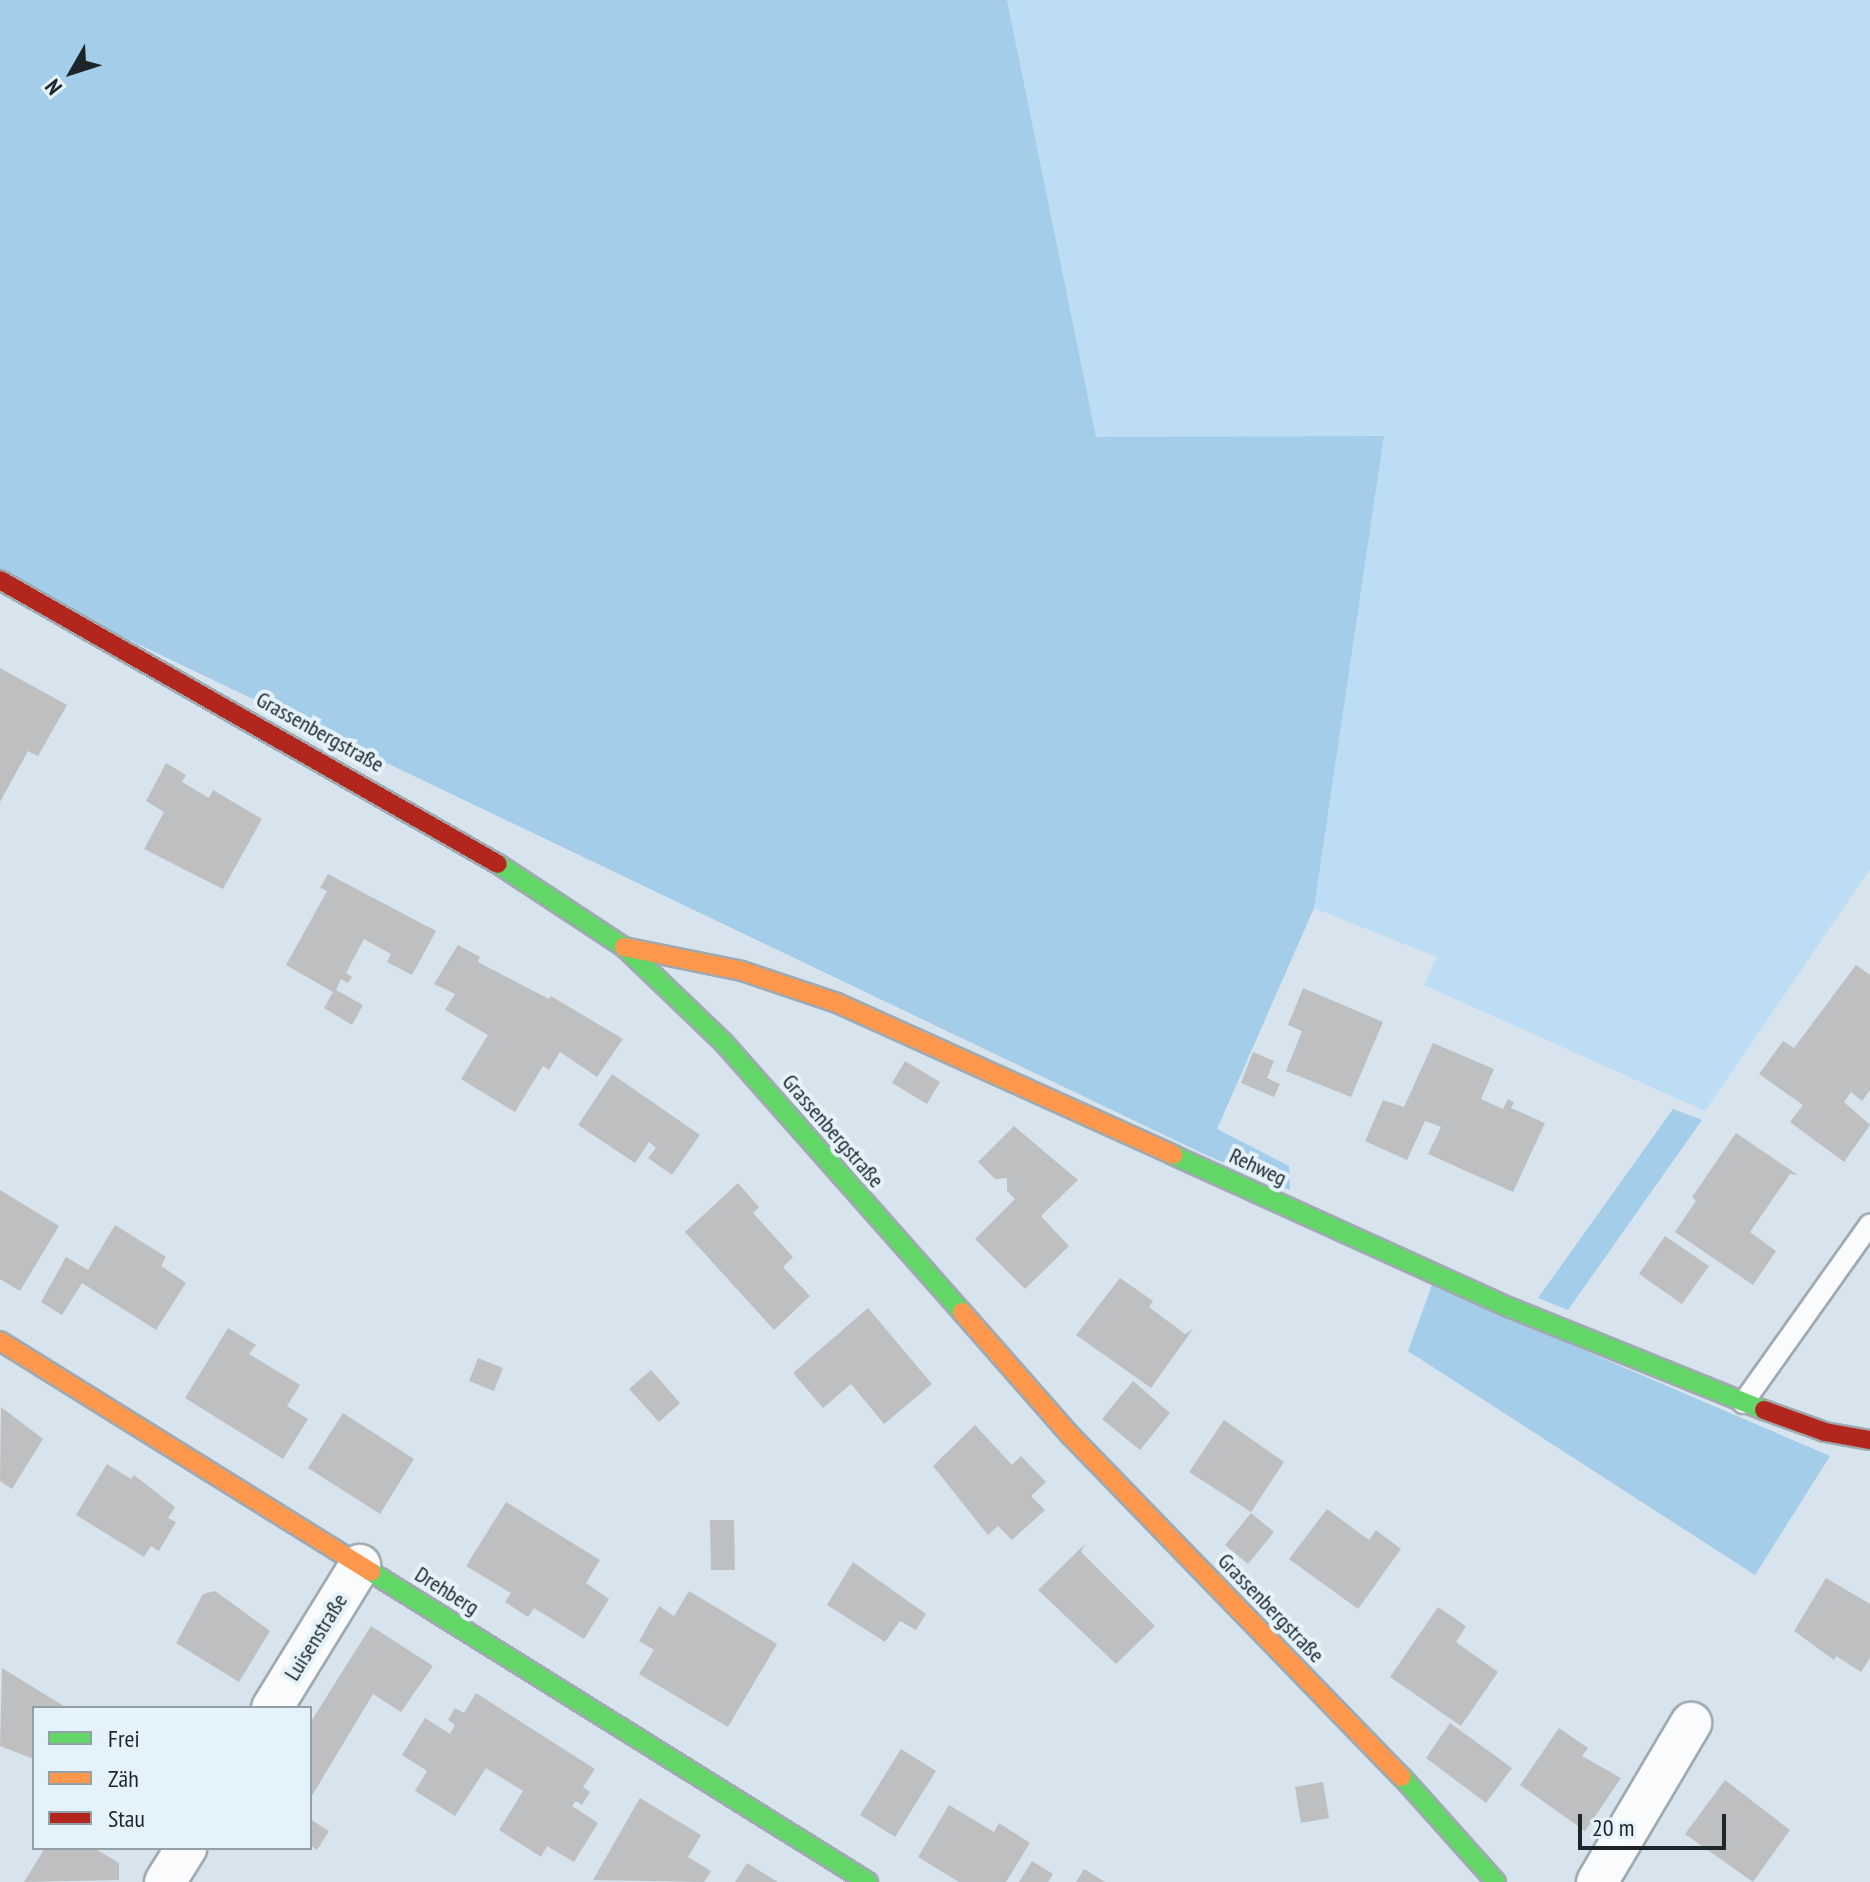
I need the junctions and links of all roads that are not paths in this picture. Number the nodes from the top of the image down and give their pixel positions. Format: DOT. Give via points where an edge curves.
graph roads {
  1 [pos="0,580"];
  2 [pos="624,947"];
  3 [pos="1870,1224"];
  4 [pos="0,1341"];
  5 [pos="1743,1403"];
  6 [pos="1870,1440"];
  7 [pos="360,1565"];
  8 [pos="273,1706"];
  9 [pos="1691,1723"];
  10 [pos="185,1850"];
  11 [pos="165,1882"];
  12 [pos="868,1882"];
  13 [pos="1496,1882"];
  14 [pos="1597,1882"];
  1 -- 2 [label="street, Grassenbergstraße" via="459,838 552,894"];
  2 -- 5 [label="street, Rehweg" via="742,971 837,1003 1511,1308"];
  2 -- 13 [label="street, Grassenbergstraße" via="724,1043 1071,1436 1466,1843"];
  3 -- 5 [label="lane"];
  4 -- 7 [label="street, Drehberg"];
  5 -- 6 [label="street, Rehweg" via="1825,1432"];
  7 -- 8 [label="street, Luisenstraße"];
  7 -- 12 [label="street, Drehberg"];
  9 -- 14 [label="street"];
  10 -- 11 [label="street"];
}
